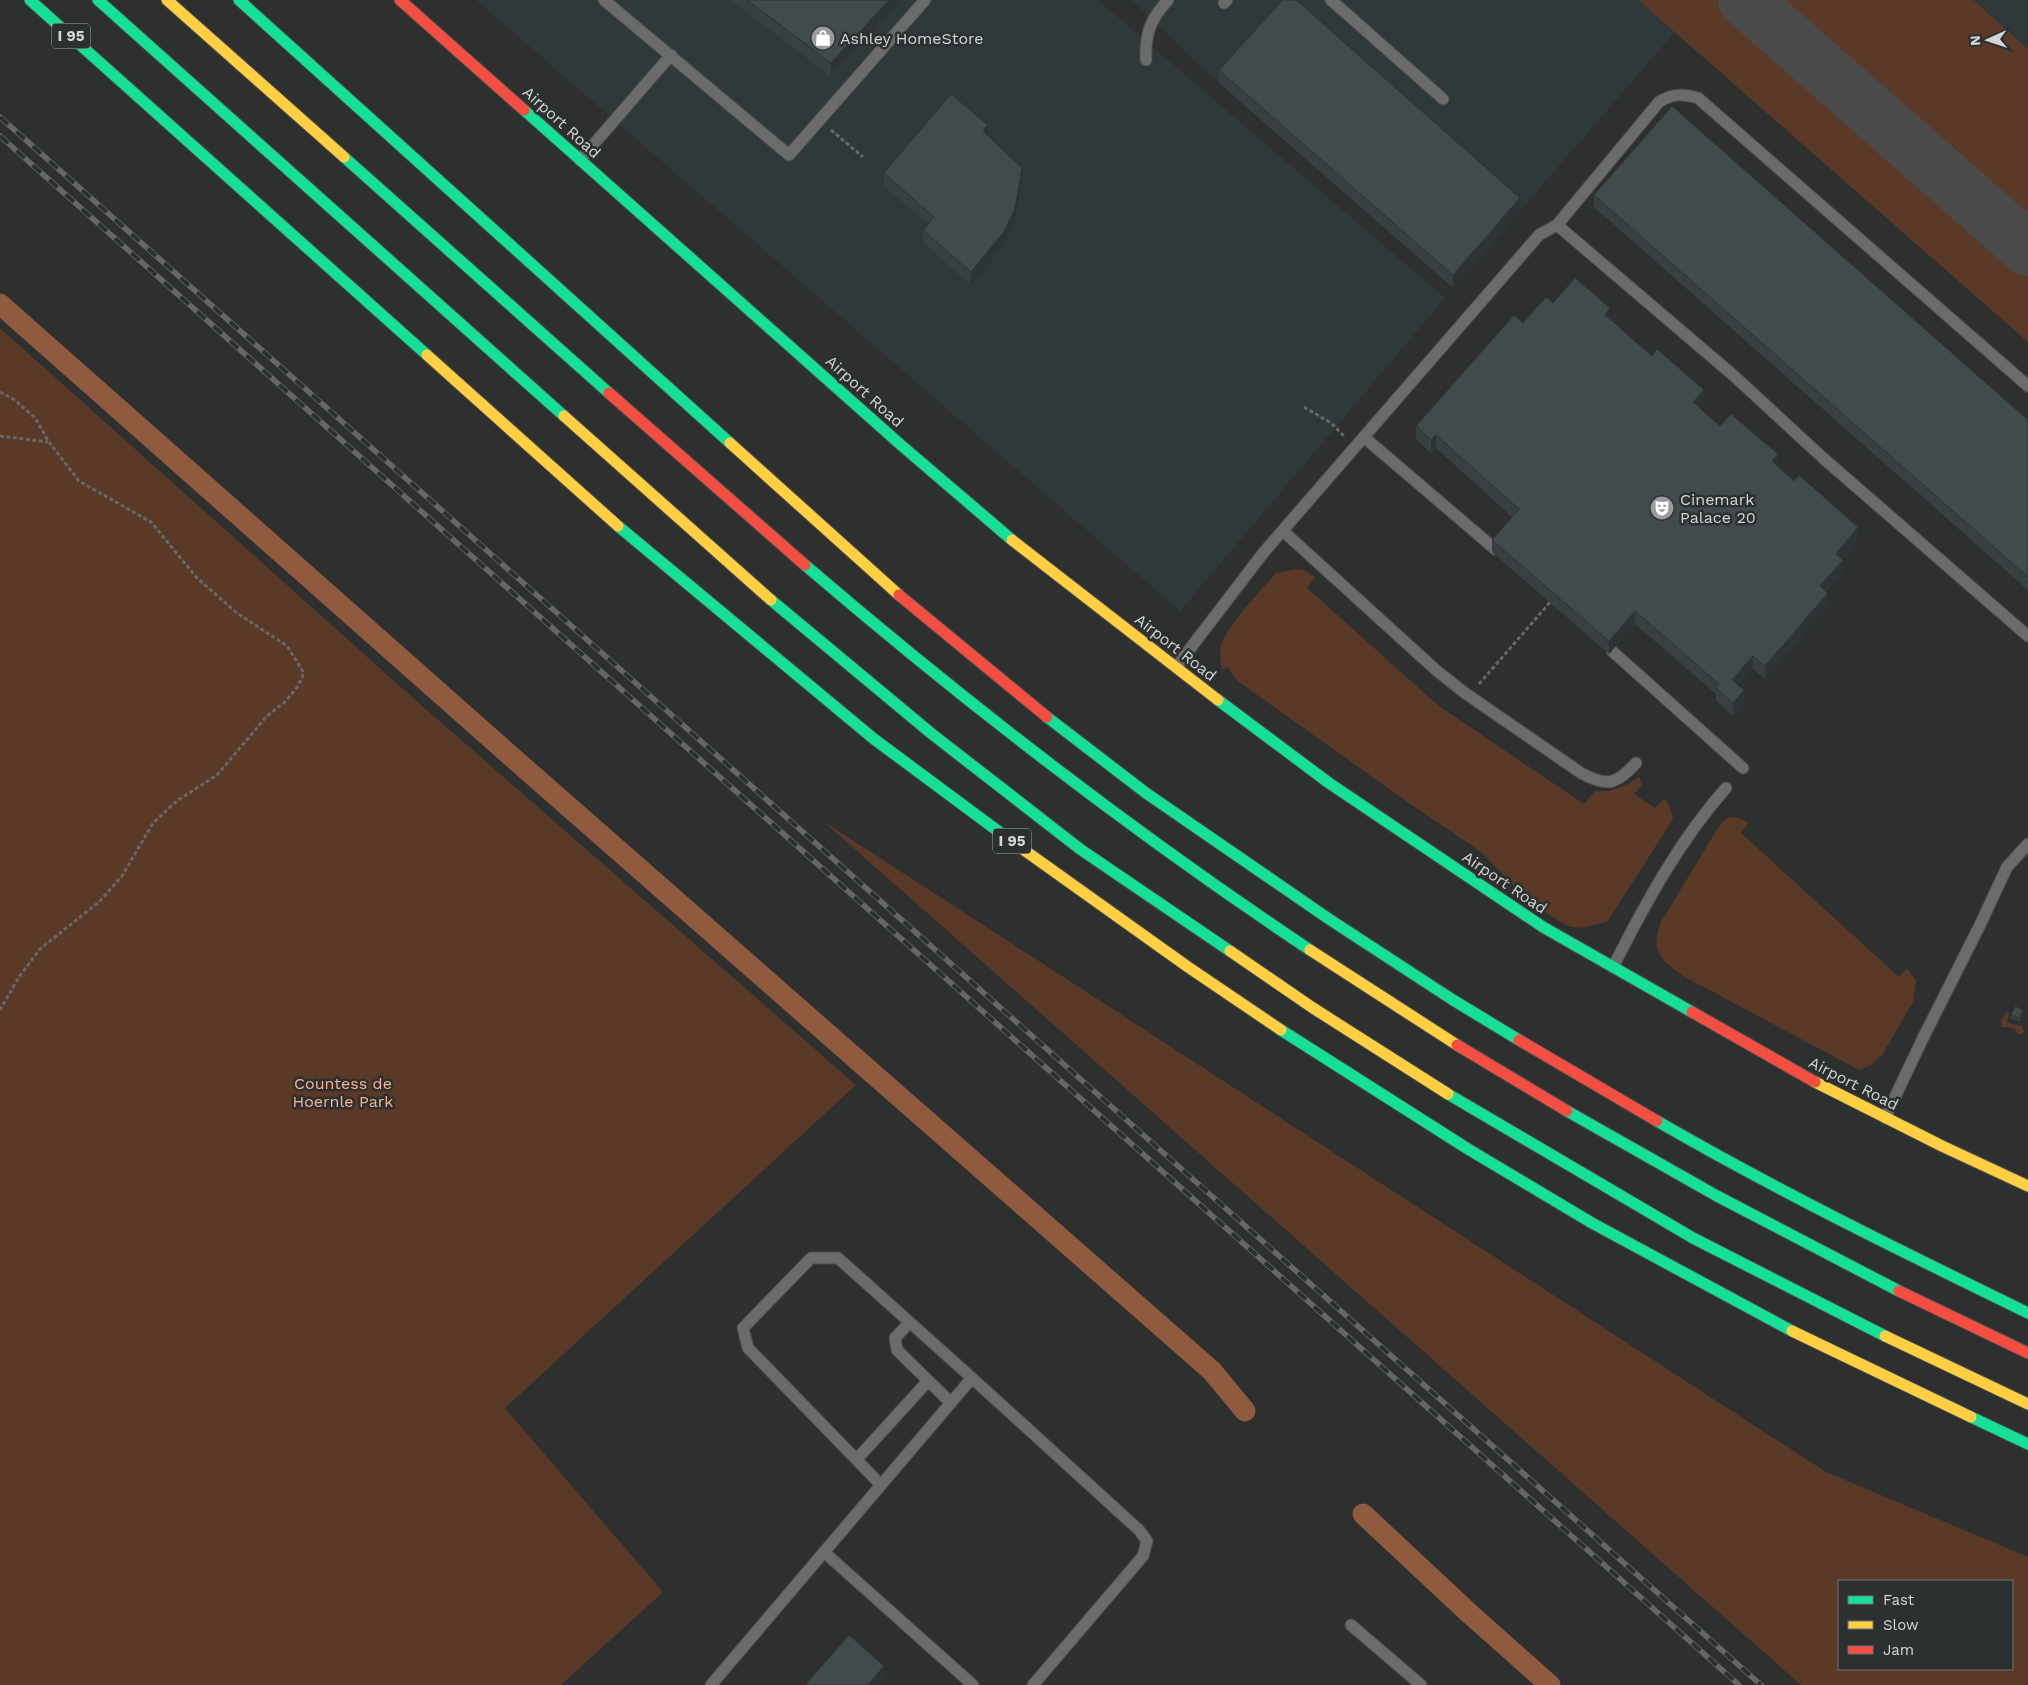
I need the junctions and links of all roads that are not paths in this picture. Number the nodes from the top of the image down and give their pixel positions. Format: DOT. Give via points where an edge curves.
graph roads {
  1 [pos="30,0"];
  2 [pos="98,0"];
  3 [pos="167,0"];
  4 [pos="239,0"];
  5 [pos="400,0"];
  6 [pos="604,0"];
  7 [pos="925,0"];
  8 [pos="1168,0"];
  9 [pos="1331,0"];
  10 [pos="671,56"];
  11 [pos="1146,60"];
  12 [pos="1443,99"];
  13 [pos="580,160"];
  14 [pos="1557,225"];
  15 [pos="2028,386"];
  16 [pos="1365,438"];
  17 [pos="1283,531"];
  18 [pos="1495,549"];
  19 [pos="2028,636"];
  20 [pos="1612,651"];
  21 [pos="1176,668"];
  22 [pos="1636,763"];
  23 [pos="1743,768"];
  24 [pos="1726,788"];
  25 [pos="2028,844"];
  26 [pos="1613,967"];
  27 [pos="1885,1118"];
  28 [pos="2028,1186"];
  29 [pos="2028,1313"];
  30 [pos="909,1323"];
  31 [pos="2028,1353"];
  32 [pos="972,1378"];
  33 [pos="928,1381"];
  34 [pos="951,1403"];
  35 [pos="2028,1404"];
  36 [pos="2028,1444"];
  37 [pos="857,1460"];
  38 [pos="881,1485"];
  39 [pos="824,1552"];
  40 [pos="1351,1625"];
  41 [pos="711,1685"];
  42 [pos="973,1685"];
  43 [pos="1034,1685"];
  44 [pos="1421,1685"];
  1 -- 36 [label="main road, I 95" via="647,552 874,739 986,822 1188,967 1328,1061 1468,1149 1592,1223 1788,1329"];
  2 -- 35 [label="main road" via="762,593 932,734 1080,849 1313,1008 1576,1171 1693,1238"];
  3 -- 31 [label="main road" via="831,590 1012,736 1174,857 1368,990 1602,1132 1812,1248"];
  4 -- 29 [label="main road" via="916,610 1033,706 1146,792 1389,960 1580,1078 1774,1186"];
  5 -- 13 [label="main road, Airport Road"];
  6 -- 10 [label="lane"];
  7 -- 10 [label="lane" via="789,155"];
  8 -- 11 [label="lane" via="1150,25 1145,42"];
  9 -- 12 [label="lane"];
  10 -- 13 [label="lane"];
  13 -- 21 [label="main road, Airport Road" via="987,520"];
  14 -- 15 [label="lane" via="1639,133 1659,102 1679,94 1698,98"];
  14 -- 16 [label="lane" via="1539,235"];
  14 -- 19 [label="lane" via="1733,375 1822,458"];
  16 -- 17 [label="lane"];
  16 -- 18 [label="lane"];
  17 -- 21 [label="lane"];
  17 -- 22 [label="lane" via="1437,671 1581,773 1603,782 1618,780"];
  20 -- 23 [label="lane"];
  21 -- 26 [label="main road, Airport Road" via="1329,783 1543,927"];
  24 -- 26 [label="lane" via="1682,843"];
  25 -- 27 [label="lane" via="2007,867"];
  26 -- 27 [label="main road, Airport Road" via="1795,1072"];
  27 -- 28 [label="main road, Airport Road"];
  30 -- 32 [label="lane"];
  30 -- 33 [label="lane" via="895,1338 896,1350"];
  30 -- 37 [label="lane" via="838,1258 812,1258 743,1328 748,1348"];
  32 -- 34 [label="lane"];
  32 -- 43 [label="lane" via="1139,1530 1147,1541 1143,1556"];
  33 -- 34 [label="lane"];
  33 -- 37 [label="lane"];
  34 -- 38 [label="lane"];
  37 -- 38 [label="lane"];
  38 -- 39 [label="lane"];
  39 -- 41 [label="lane"];
  39 -- 42 [label="lane"];
  40 -- 44 [label="lane"];
}
